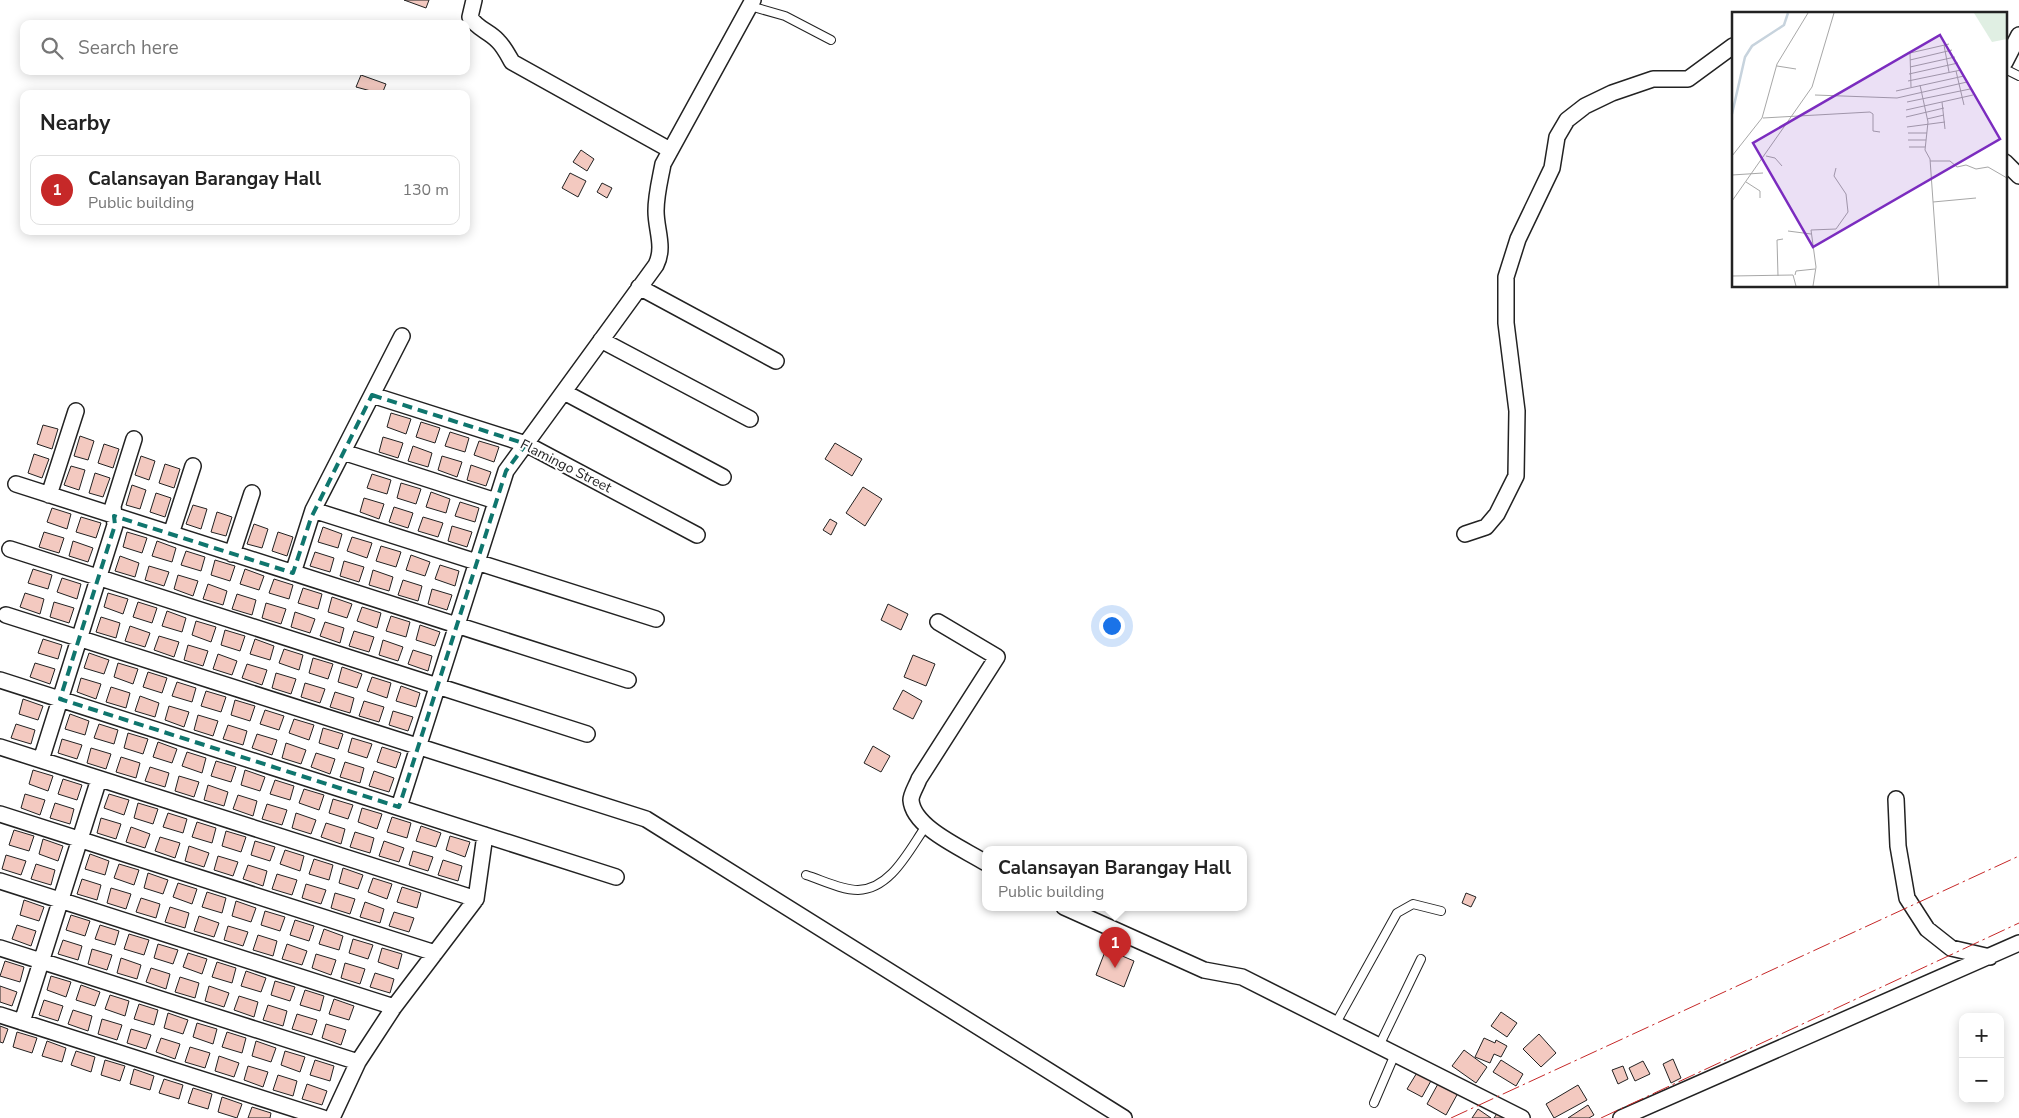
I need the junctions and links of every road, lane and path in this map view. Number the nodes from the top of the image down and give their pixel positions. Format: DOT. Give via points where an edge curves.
graph roads {
  1 [pos="474,0"];
  2 [pos="752,3"];
  3 [pos="2019,35"];
  4 [pos="831,40"];
  5 [pos="1732,47"];
  6 [pos="2006,60"];
  7 [pos="2006,70"];
  8 [pos="2019,76"];
  9 [pos="670,150"];
  10 [pos="2006,163"];
  11 [pos="2019,176"];
  12 [pos="639,287"];
  13 [pos="402,336"];
  14 [pos="601,340"];
  15 [pos="776,361"];
  16 [pos="564,392"];
  17 [pos="372,395"];
  18 [pos="76,411"];
  19 [pos="750,419"];
  20 [pos="134,438"];
  21 [pos="526,444"];
  22 [pos="343,452"];
  23 [pos="193,466"];
  24 [pos="723,476"];
  25 [pos="16,484"];
  26 [pos="252,493"];
  27 [pos="49,495"];
  28 [pos="496,501"];
  29 [pos="313,510"];
  30 [pos="114,516"];
  31 [pos="171,534"];
  32 [pos="1465,534"];
  33 [pos="697,535"];
  34 [pos="10,549"];
  35 [pos="232,554"];
  36 [pos="477,562"];
  37 [pos="294,573"];
  38 [pos="98,577"];
  39 [pos="6,615"];
  40 [pos="656,619"];
  41 [pos="938,622"];
  42 [pos="457,625"];
  43 [pos="79,638"];
  44 [pos="0,680"];
  45 [pos="628,680"];
  46 [pos="438,686"];
  47 [pos="60,699"];
  48 [pos="587,734"];
  49 [pos="0,747"];
  50 [pos="418,747"];
  51 [pos="41,760"];
  52 [pos="99,778"];
  53 [pos="1896,799"];
  54 [pos="399,807"];
  55 [pos="0,814"];
  56 [pos="926,826"];
  57 [pos="486,835"];
  58 [pos="80,839"];
  59 [pos="982,861"];
  60 [pos="806,874"];
  61 [pos="616,877"];
  62 [pos="0,881"];
  63 [pos="476,899"];
  64 [pos="60,900"];
  65 [pos="1073,911"];
  66 [pos="1441,911"];
  67 [pos="2019,944"];
  68 [pos="0,948"];
  69 [pos="435,953"];
  70 [pos="1990,957"];
  71 [pos="1421,959"];
  72 [pos="41,961"];
  73 [pos="394,1007"];
  74 [pos="0,1015"];
  75 [pos="22,1022"];
  76 [pos="1336,1023"];
  77 [pos="1379,1046"];
  78 [pos="1395,1054"];
  79 [pos="358,1062"];
  80 [pos="1374,1103"];
  81 [pos="323,1118"];
  82 [pos="332,1118"];
  83 [pos="1124,1118"];
  84 [pos="1522,1118"];
  85 [pos="1621,1118"];
  1 -- 9 [label="street" via="470,17 476,26 499,42 512,62"];
  2 -- 4 [label="lane" via="786,16"];
  2 -- 9 [label="street"];
  3 -- 6 [label="street"];
  5 -- 32 [label="street" via="1688,79 1654,79 1585,106 1567,120 1557,137 1552,168 1518,239 1506,277 1506,323 1518,411 1516,476 1498,514 1486,527"];
  7 -- 8 [label="lane"];
  9 -- 12 [label="street" via="657,191 660,256"];
  10 -- 11 [label="street"];
  12 -- 14 [label="street"];
  12 -- 15 [label="street"];
  13 -- 17 [label="street"];
  14 -- 16 [label="street"];
  14 -- 19 [label="street"];
  16 -- 21 [label="street"];
  16 -- 24 [label="street"];
  17 -- 21 [label="street, Flamingo Street"];
  17 -- 22 [label="street"];
  18 -- 27 [label="street"];
  20 -- 30 [label="street" via="113,506"];
  21 -- 28 [label="street" via="506,471"];
  21 -- 33 [label="street, Flamingo Street"];
  22 -- 28 [label="street"];
  22 -- 29 [label="street"];
  23 -- 31 [label="street"];
  25 -- 27 [label="street"];
  26 -- 35 [label="street"];
  27 -- 30 [label="street"];
  28 -- 36 [label="street"];
  29 -- 36 [label="street"];
  29 -- 37 [label="street"];
  30 -- 31 [label="street"];
  30 -- 38 [label="street" via="115,525"];
  31 -- 35 [label="street"];
  34 -- 38 [label="street"];
  35 -- 37 [label="street"];
  36 -- 40 [label="street"];
  36 -- 42 [label="street"];
  37 -- 42 [label="street"];
  38 -- 43 [label="street"];
  38 -- 46 [label="street"];
  39 -- 43 [label="street"];
  41 -- 56 [label="street" via="997,657 919,779 911,798 914,814"];
  42 -- 45 [label="street"];
  42 -- 46 [label="street"];
  43 -- 47 [label="street"];
  43 -- 50 [label="street"];
  44 -- 47 [label="street"];
  46 -- 48 [label="street"];
  46 -- 50 [label="street"];
  47 -- 51 [label="street"];
  47 -- 54 [label="street"];
  49 -- 51 [label="street"];
  50 -- 54 [label="street"];
  50 -- 83 [label="street" via="646,819"];
  51 -- 52 [label="street"];
  52 -- 58 [label="street"];
  52 -- 63 [label="street"];
  53 -- 70 [label="street" via="1898,846 1907,898 1927,929 1951,948"];
  54 -- 57 [label="street"];
  55 -- 58 [label="street"];
  56 -- 59 [label="street"];
  56 -- 60 [label="lane" via="889,878 874,887 845,888"];
  57 -- 61 [label="street"];
  57 -- 63 [label="street"];
  58 -- 64 [label="street"];
  58 -- 69 [label="street"];
  62 -- 64 [label="street"];
  63 -- 69 [label="street"];
  64 -- 72 [label="street"];
  64 -- 73 [label="street"];
  65 -- 76 [label="street" via="1204,970 1242,977"];
  66 -- 76 [label="lane" via="1412,904 1398,913"];
  67 -- 70 [label="street"];
  68 -- 72 [label="street"];
  69 -- 73 [label="street"];
  70 -- 85 [label="street"];
  71 -- 77 [label="lane"];
  72 -- 75 [label="street"];
  72 -- 79 [label="street"];
  73 -- 79 [label="street"];
  74 -- 75 [label="street"];
  75 -- 81 [label="street"];
  76 -- 77 [label="street"];
  77 -- 78 [label="street"];
  78 -- 80 [label="lane"];
  78 -- 84 [label="street"];
  79 -- 82 [label="street"];
}
